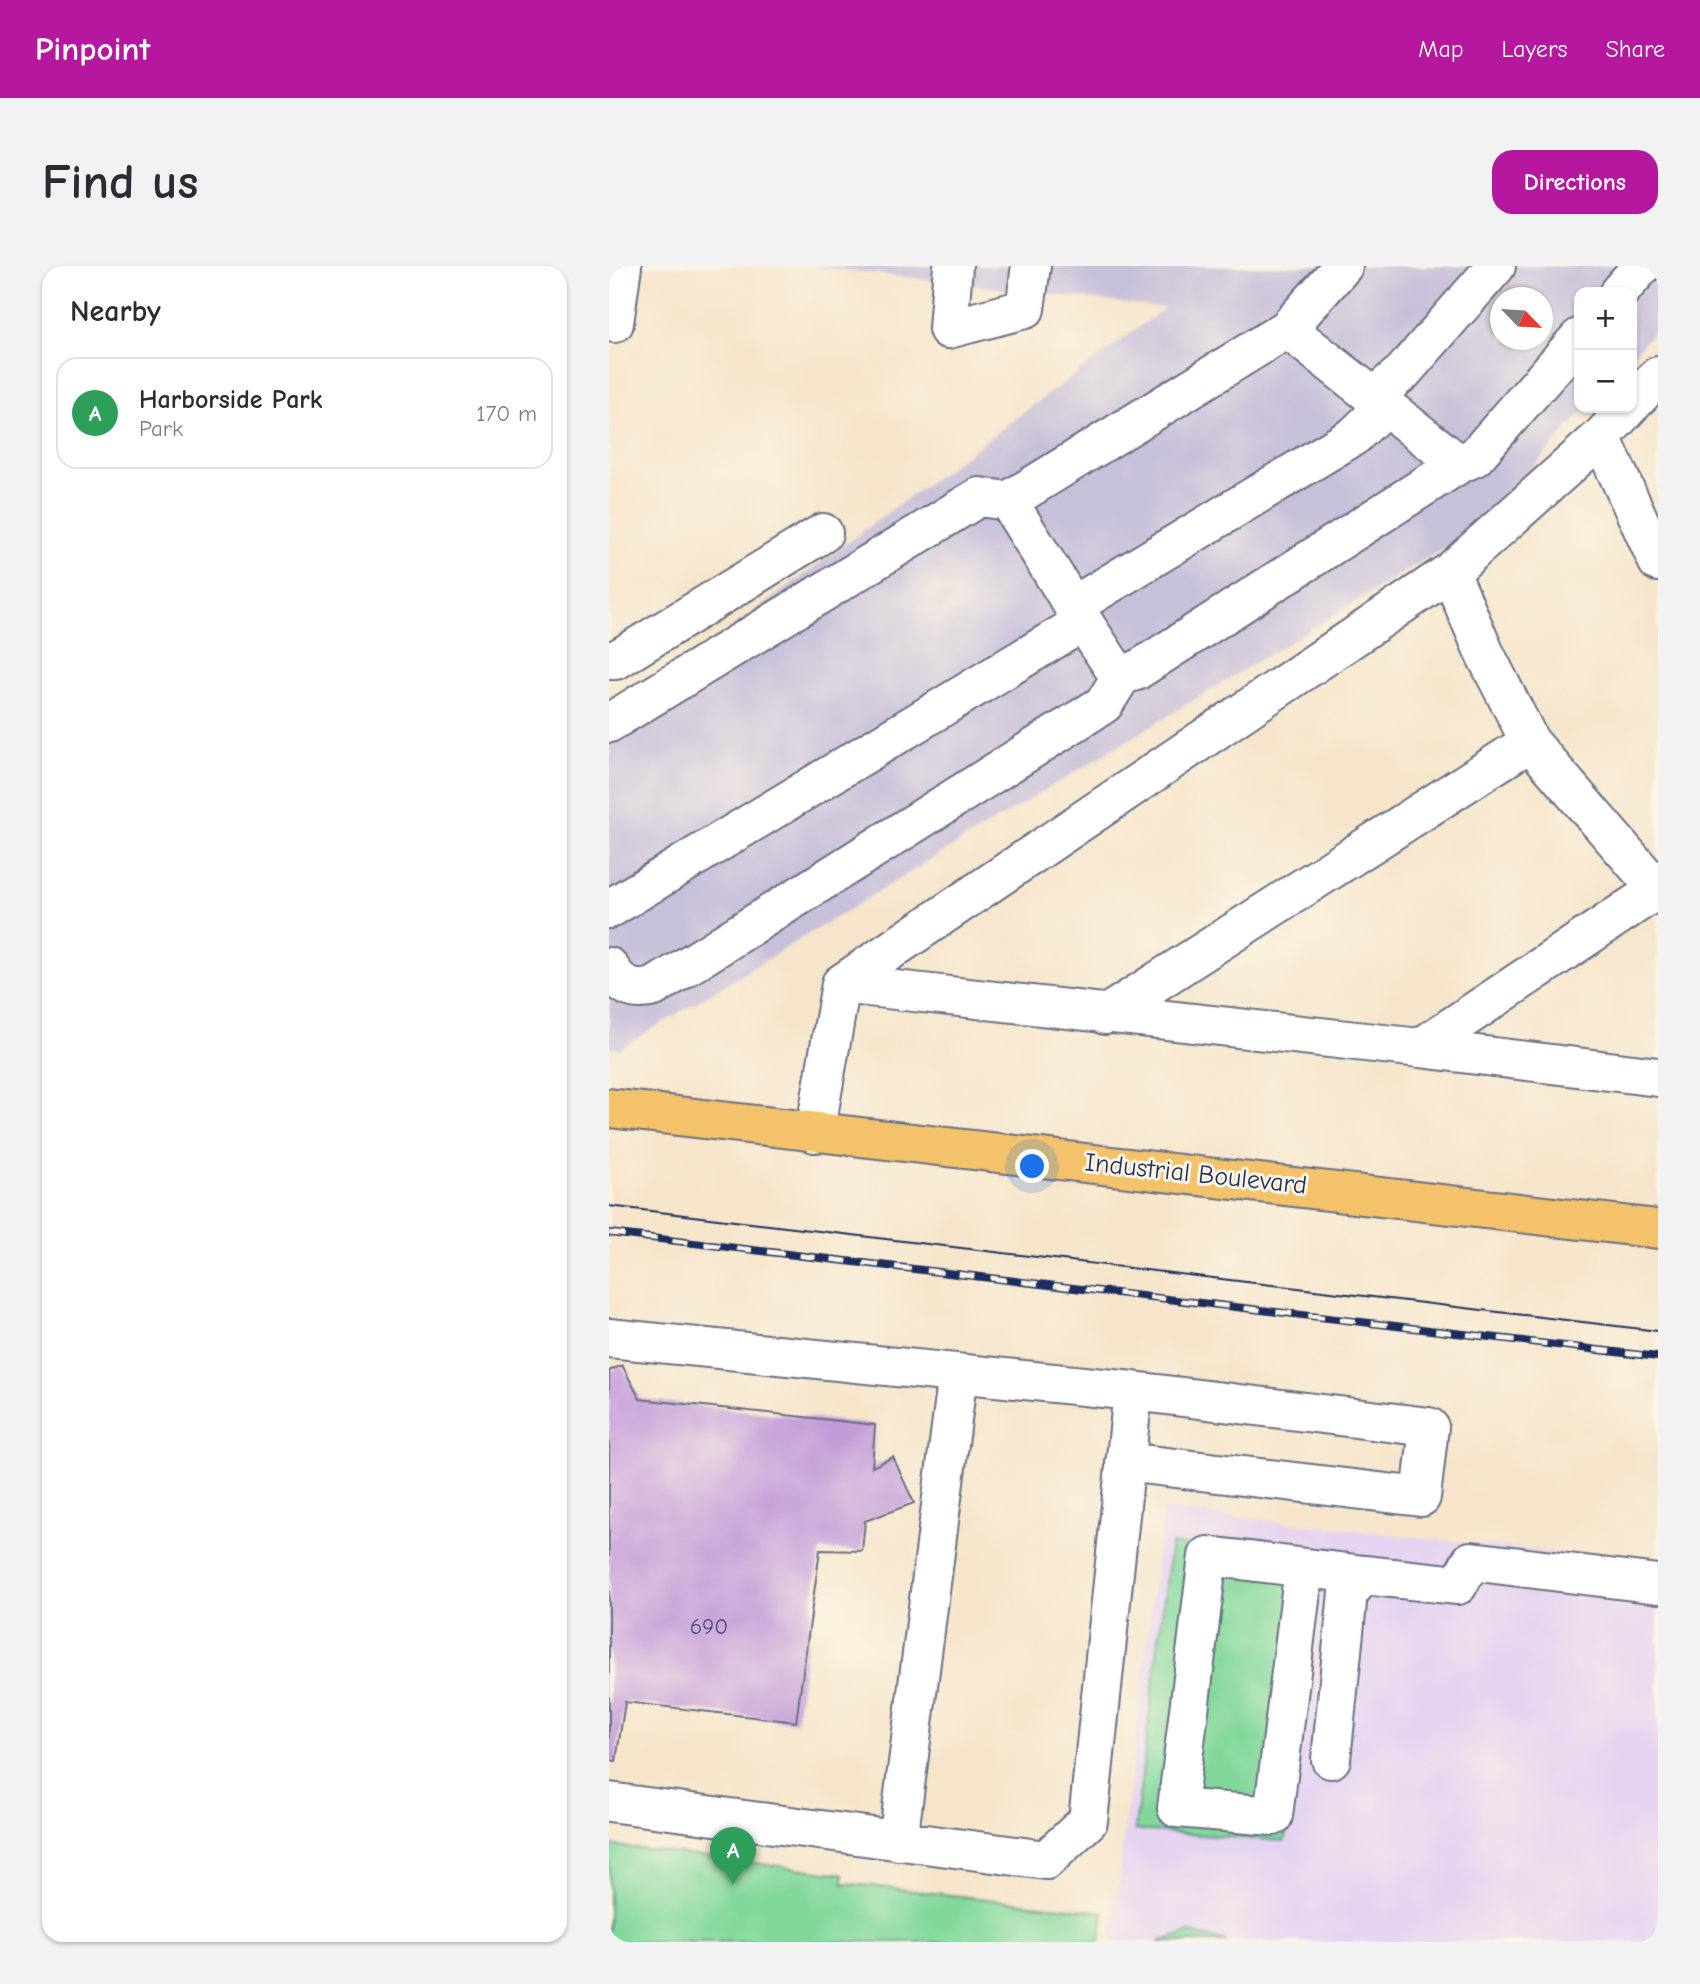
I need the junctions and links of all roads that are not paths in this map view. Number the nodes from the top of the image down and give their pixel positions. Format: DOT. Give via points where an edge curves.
graph roads {
  1 [pos="622,266"];
  2 [pos="953,266"];
  3 [pos="1031,266"];
  4 [pos="1343,266"];
  5 [pos="1496,266"];
  6 [pos="1642,266"];
  7 [pos="1623,287"];
  8 [pos="614,323"];
  9 [pos="1287,329"];
  10 [pos="1574,344"];
  11 [pos="1658,376"];
  12 [pos="1637,398"];
  13 [pos="1378,403"];
  14 [pos="1623,413"];
  15 [pos="1601,437"];
  16 [pos="1459,464"];
  17 [pos="1008,501"];
  18 [pos="823,533"];
  19 [pos="1658,562"];
  20 [pos="1450,572"];
  21 [pos="1078,614"];
  22 [pos="609,660"];
  23 [pos="1122,675"];
  24 [pos="609,723"];
  25 [pos="1530,742"];
  26 [pos="1658,890"];
  27 [pos="609,909"];
  28 [pos="609,967"];
  29 [pos="841,984"];
  30 [pos="1105,1015"];
  31 [pos="1420,1048"];
  32 [pos="1658,1077"];
  33 [pos="609,1108"];
  34 [pos="815,1133"];
  35 [pos="1658,1228"];
  36 [pos="609,1338"];
  37 [pos="958,1373"];
  38 [pos="1133,1391"];
  39 [pos="1125,1462"];
  40 [pos="1304,1568"];
  41 [pos="1364,1575"];
  42 [pos="1658,1584"];
  43 [pos="1331,1759"];
  44 [pos="609,1802"];
  45 [pos="898,1841"];
  1 -- 8 [label="street"];
  2 -- 3 [label="street" via="948,329 1025,309"];
  4 -- 9 [label="street"];
  5 -- 13 [label="street"];
  6 -- 7 [label="street"];
  9 -- 13 [label="street"];
  9 -- 17 [label="street"];
  10 -- 16 [label="street" via="1475,457"];
  11 -- 12 [label="street"];
  13 -- 16 [label="street"];
  13 -- 21 [label="street" via="1354,436"];
  14 -- 15 [label="street"];
  15 -- 19 [label="street"];
  15 -- 20 [label="street"];
  16 -- 23 [label="street" via="1136,671"];
  17 -- 21 [label="street"];
  17 -- 24 [label="street" via="979,497"];
  18 -- 22 [label="street" via="616,660"];
  20 -- 25 [label="street"];
  20 -- 29 [label="street"];
  21 -- 23 [label="street"];
  21 -- 27 [label="street"];
  23 -- 28 [label="street" via="1104,704 654,987 628,989"];
  25 -- 26 [label="street"];
  25 -- 30 [label="street"];
  26 -- 31 [label="street"];
  29 -- 30 [label="street"];
  29 -- 34 [label="street"];
  30 -- 31 [label="street"];
  31 -- 32 [label="street"];
  33 -- 34 [label="main road, Industrial Boulevard"];
  34 -- 35 [label="main road, Industrial Boulevard"];
  36 -- 37 [label="street"];
  37 -- 38 [label="street"];
  37 -- 45 [label="street"];
  38 -- 39 [label="street"];
  38 -- 39 [label="street" via="1429,1427 1422,1497"];
  39 -- 45 [label="street" via="1089,1821 1046,1860"];
  40 -- 40 [label="street" via="1208,1556 1177,1808 1273,1816"];
  40 -- 41 [label="street"];
  41 -- 42 [label="street" via="1458,1586 1471,1561"];
  41 -- 43 [label="street" via="1348,1593"];
  44 -- 45 [label="street"];
}
